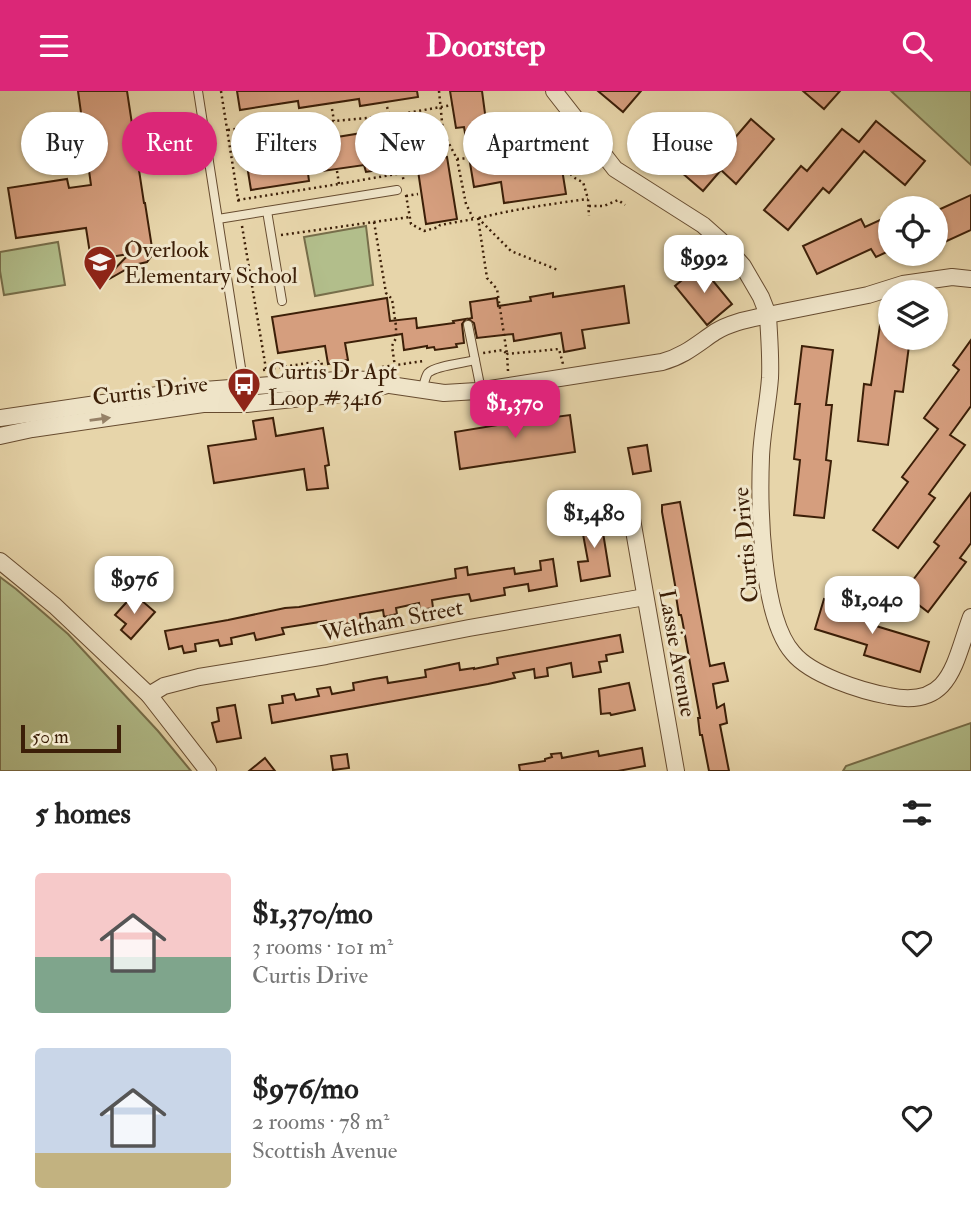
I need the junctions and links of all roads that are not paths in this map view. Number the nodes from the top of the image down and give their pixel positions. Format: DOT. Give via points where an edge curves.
graph roads {
  1 [pos="198,91"];
  2 [pos="554,91"];
  3 [pos="397,190"];
  4 [pos="267,211"];
  5 [pos="218,219"];
  6 [pos="971,279"];
  7 [pos="282,301"];
  8 [pos="768,315"];
  9 [pos="468,325"];
  10 [pos="474,358"];
  11 [pos="394,386"];
  12 [pos="244,387"];
  13 [pos="422,390"];
  14 [pos="481,390"];
  15 [pos="0,418"];
  16 [pos="0,436"];
  17 [pos="629,502"];
  18 [pos="0,561"];
  19 [pos="645,597"];
  20 [pos="971,617"];
  21 [pos="149,695"];
  22 [pos="208,771"];
  23 [pos="676,771"];
  1 -- 5 [label="lane"];
  2 -- 8 [label="street, Curtis Drive" via="615,169 703,225 720,241 743,266"];
  3 -- 4 [label="lane"];
  4 -- 5 [label="lane"];
  4 -- 7 [label="lane"];
  5 -- 12 [label="lane"];
  6 -- 8 [label="street, Curtis Drive" via="903,284"];
  8 -- 14 [label="street, Curtis Drive" via="725,327 682,355 662,362"];
  8 -- 20 [label="street, Curtis Drive" via="769,379 761,456 763,553 775,616 792,652 815,670 870,692 906,699 927,697 945,683"];
  9 -- 10 [label="lane"];
  10 -- 13 [label="lane" via="430,372"];
  10 -- 14 [label="lane"];
  11 -- 12 [label="street, Curtis Drive" via="350,379"];
  11 -- 13 [label="street, Curtis Drive"];
  16 -- 11 [label="street, Curtis Drive, one-way" via="203,404 247,404"];
  12 -- 15 [label="street, Curtis Drive"];
  13 -- 14 [label="street, Curtis Drive"];
  17 -- 19 [label="street, Lassie Avenue"];
  18 -- 21 [label="street" via="55,605"];
  19 -- 21 [label="street, Weltham Street" via="199,677"];
  19 -- 23 [label="street, Lassie Avenue"];
  21 -- 22 [label="street"];
}
